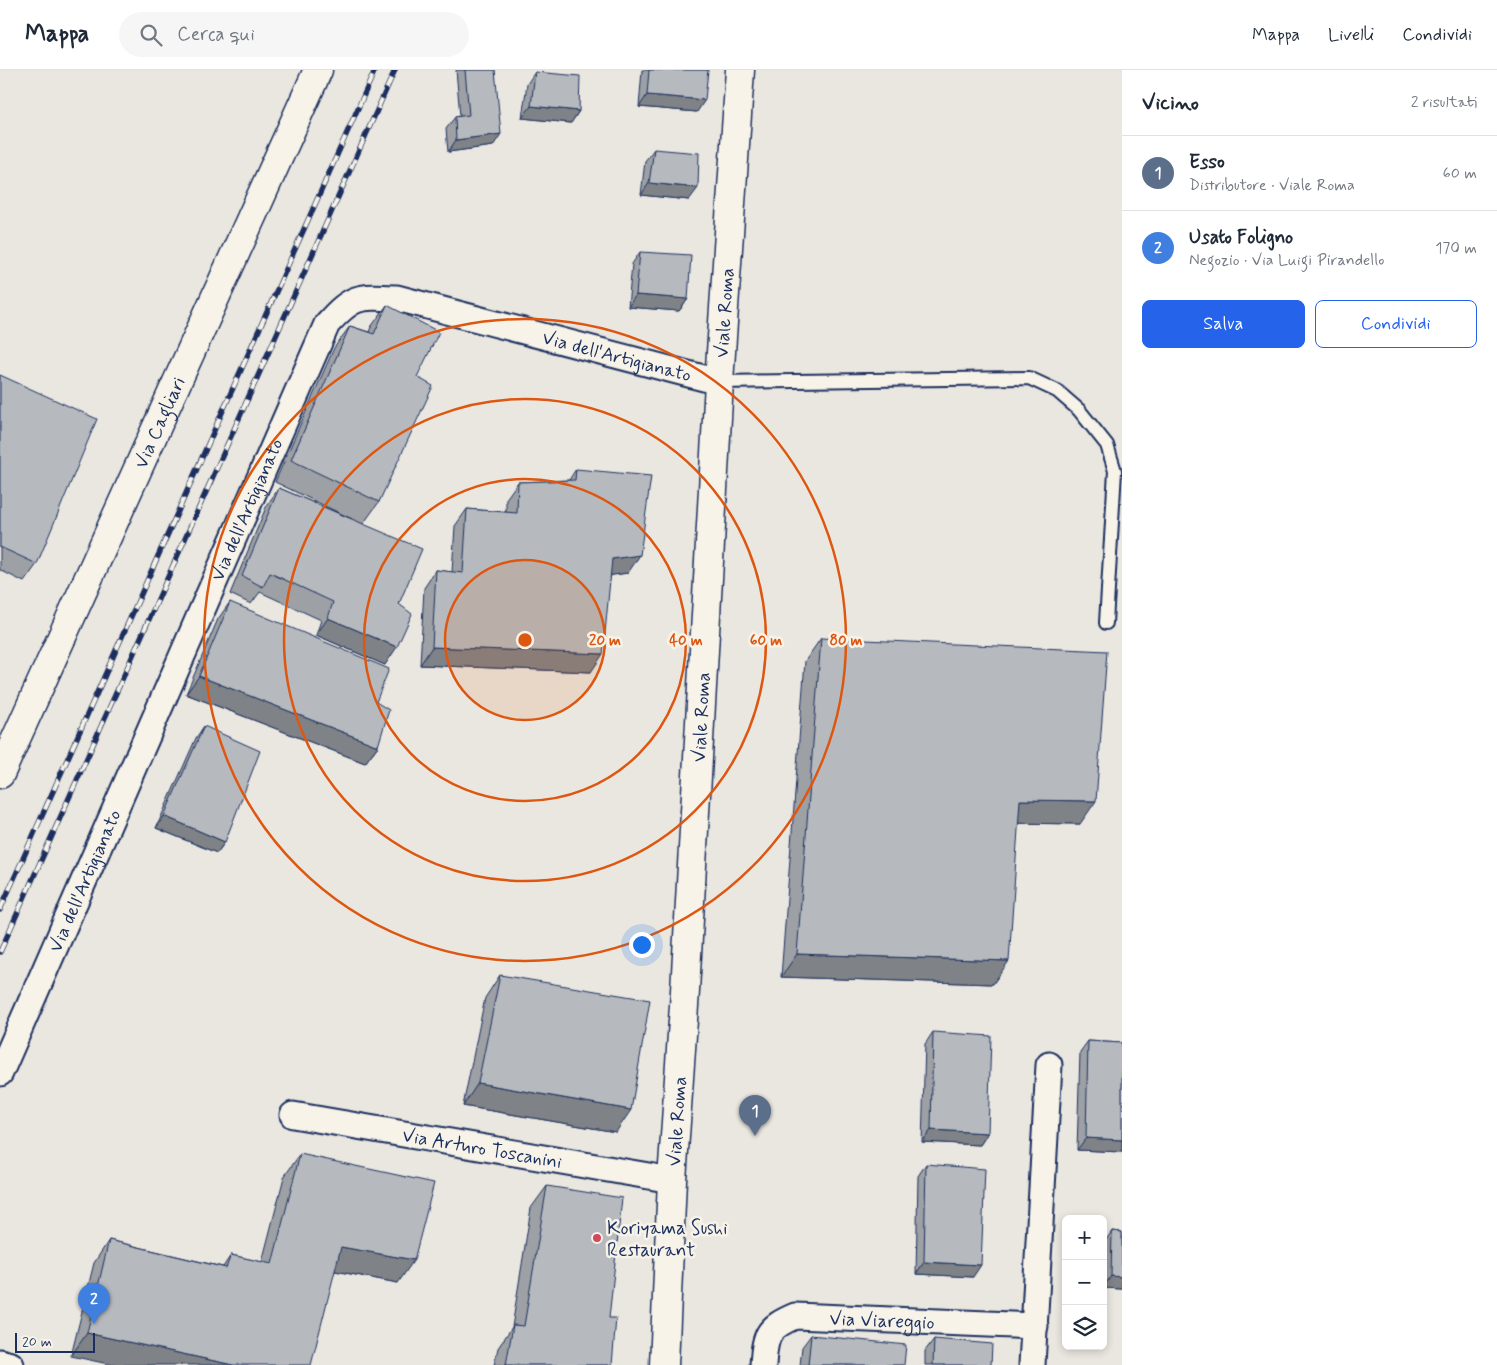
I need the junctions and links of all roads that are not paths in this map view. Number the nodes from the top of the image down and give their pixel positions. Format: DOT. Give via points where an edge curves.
graph roads {
  1 [pos="318,70"];
  2 [pos="740,70"];
  3 [pos="719,382"];
  4 [pos="1106,623"];
  5 [pos="0,774"];
  6 [pos="1049,1066"];
  7 [pos="0,1074"];
  8 [pos="293,1115"];
  9 [pos="672,1180"];
  10 [pos="1035,1326"];
  11 [pos="0,1362"];
  12 [pos="10,1365"];
  13 [pos="664,1365"];
  14 [pos="763,1365"];
  15 [pos="1032,1365"];
  1 -- 5 [label="main road, Via Cagliari"];
  2 -- 3 [label="main road, Viale Roma"];
  3 -- 4 [label="lane" via="1029,378 1057,391 1079,410 1107,445 1115,470"];
  3 -- 7 [label="street, Via dell'Artigianato" via="397,298 364,296 344,306 327,324"];
  3 -- 9 [label="main road, Viale Roma"];
  6 -- 10 [label="street"];
  8 -- 9 [label="street, Via Arturo Toscanini"];
  9 -- 13 [label="main road, Viale Roma"];
  10 -- 14 [label="street, Via Viareggio" via="795,1316 775,1325 765,1343"];
  10 -- 15 [label="street"];
  11 -- 12 [label="street"];
}
